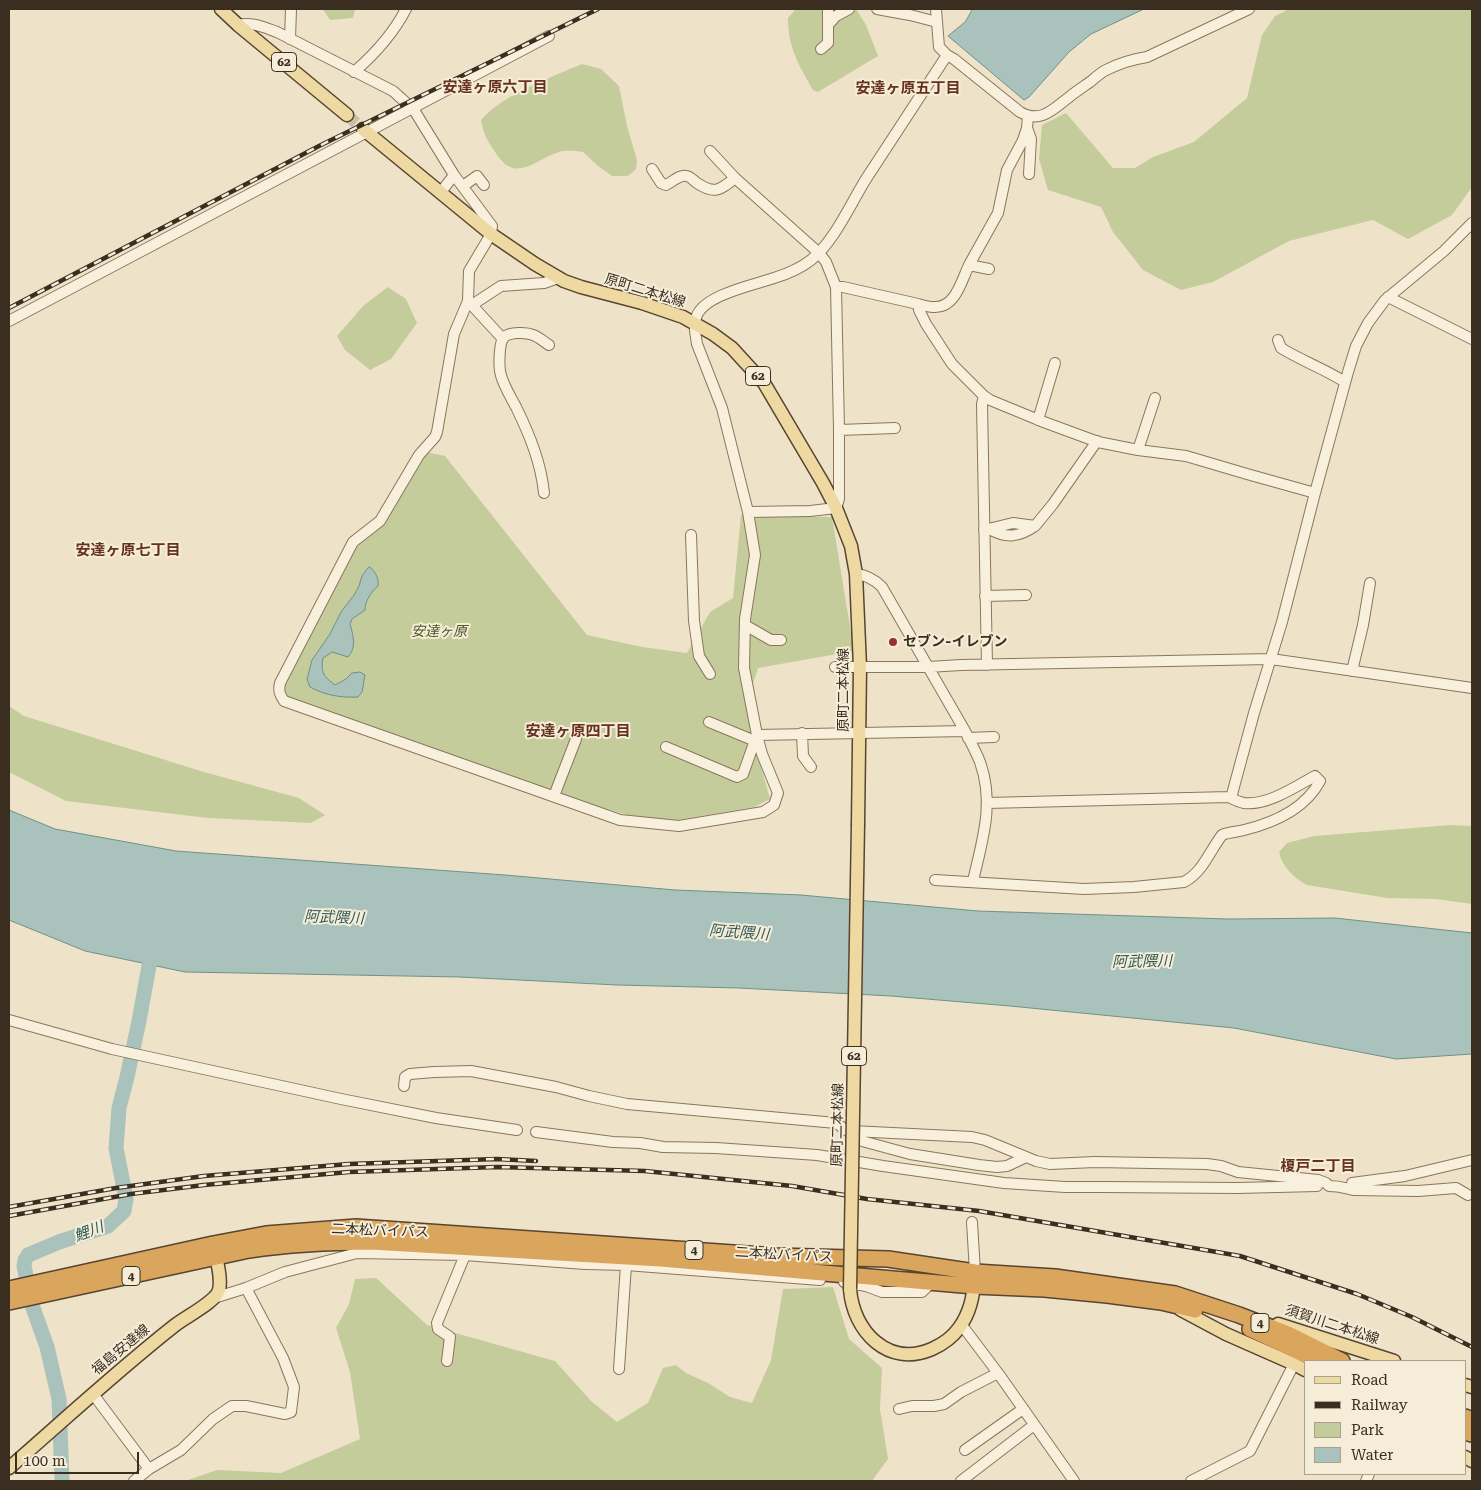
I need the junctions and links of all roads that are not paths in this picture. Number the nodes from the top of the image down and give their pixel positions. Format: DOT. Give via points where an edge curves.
graph roads {
  1 [pos="221,9"];
  2 [pos="291,9"];
  3 [pos="406,9"];
  4 [pos="828,9"];
  5 [pos="849,9"];
  6 [pos="877,9"];
  7 [pos="936,9"];
  8 [pos="1249,9"];
  9 [pos="937,22"];
  10 [pos="238,25"];
  11 [pos="828,25"];
  12 [pos="549,36"];
  13 [pos="290,39"];
  14 [pos="821,49"];
  15 [pos="947,55"];
  16 [pos="354,72"];
  17 [pos="412,108"];
  18 [pos="346,114"];
  19 [pos="1028,116"];
  20 [pos="1028,128"];
  21 [pos="365,130"];
  22 [pos="710,151"];
  23 [pos="652,169"];
  24 [pos="1029,174"];
  25 [pos="454,175"];
  26 [pos="735,178"];
  27 [pos="484,185"];
  28 [pos="463,186"];
  29 [pos="441,192"];
  30 [pos="1472,223"];
  31 [pos="491,234"];
  32 [pos="819,253"];
  33 [pos="969,265"];
  34 [pos="989,269"];
  35 [pos="558,278"];
  36 [pos="836,287"];
  37 [pos="1388,297"];
  38 [pos="470,303"];
  39 [pos="918,304"];
  40 [pos="9,320"];
  41 [pos="695,324"];
  42 [pos="503,338"];
  43 [pos="1472,339"];
  44 [pos="1278,340"];
  45 [pos="549,345"];
  46 [pos="1054,363"];
  47 [pos="1345,382"];
  48 [pos="984,396"];
  49 [pos="1155,398"];
  50 [pos="1038,420"];
  51 [pos="895,428"];
  52 [pos="839,430"];
  53 [pos="1097,441"];
  54 [pos="1138,450"];
  55 [pos="1315,492"];
  56 [pos="544,493"];
  57 [pos="836,508"];
  58 [pos="748,512"];
  59 [pos="987,529"];
  60 [pos="691,535"];
  61 [pos="856,574"];
  62 [pos="1370,583"];
  63 [pos="1026,595"];
  64 [pos="986,596"];
  65 [pos="745,625"];
  66 [pos="781,640"];
  67 [pos="1270,658"];
  68 [pos="987,665"];
  69 [pos="835,666"];
  70 [pos="860,667"];
  71 [pos="928,667"];
  72 [pos="1352,671"];
  73 [pos="710,674"];
  74 [pos="1472,688"];
  75 [pos="709,722"];
  76 [pos="802,733"];
  77 [pos="860,733"];
  78 [pos="966,734"];
  79 [pos="994,737"];
  80 [pos="756,738"];
  81 [pos="576,739"];
  82 [pos="666,747"];
  83 [pos="811,767"];
  84 [pos="554,796"];
  85 [pos="1231,798"];
  86 [pos="987,802"];
  87 [pos="935,880"];
  88 [pos="973,882"];
  89 [pos="9,1020"];
  90 [pos="404,1086"];
  91 [pos="517,1130"];
  92 [pos="852,1131"];
  93 [pos="536,1132"];
  94 [pos="1026,1157"];
  95 [pos="1472,1160"];
  96 [pos="1352,1183"];
  97 [pos="1317,1186"];
  98 [pos="1468,1195"];
  99 [pos="972,1222"];
  100 [pos="214,1250"];
  101 [pos="465,1255"];
  102 [pos="626,1265"];
  103 [pos="974,1279"];
  104 [pos="931,1282"];
  105 [pos="46,1288"];
  106 [pos="246,1288"];
  107 [pos="9,1289"];
  108 [pos="1174,1294"];
  109 [pos="214,1298"];
  110 [pos="9,1302"];
  111 [pos="1161,1302"];
  112 [pos="962,1324"];
  113 [pos="1316,1360"];
  114 [pos="1340,1360"];
  115 [pos="1391,1360"];
  116 [pos="447,1361"];
  117 [pos="1299,1367"];
  118 [pos="619,1369"];
  119 [pos="998,1372"];
  120 [pos="93,1394"];
  121 [pos="899,1409"];
  122 [pos="1023,1409"];
  123 [pos="1034,1425"];
  124 [pos="965,1450"];
  125 [pos="9,1468"];
  126 [pos="149,1469"];
  127 [pos="134,1481"];
  128 [pos="961,1481"];
  129 [pos="1074,1481"];
  130 [pos="1191,1481"];
  1 -- 10 [label="main road, 62"];
  2 -- 13 [label="street"];
  3 -- 16 [label="street" via="389,37"];
  4 -- 11 [label="street"];
  5 -- 11 [label="street"];
  6 -- 9 [label="street"];
  7 -- 9 [label="street"];
  8 -- 19 [label="street" via="1147,57 1106,70 1047,114"];
  9 -- 15 [label="street" via="939,47"];
  10 -- 13 [label="street" via="258,24"];
  10 -- 18 [label="main road, 62"];
  11 -- 14 [label="street" via="828,43"];
  12 -- 17 [label="street"];
  13 -- 16 [label="street"];
  15 -- 19 [label="street"];
  15 -- 32 [label="street"];
  16 -- 17 [label="street" via="393,91"];
  17 -- 21 [label="street"];
  17 -- 25 [label="street"];
  19 -- 20 [label="street"];
  20 -- 24 [label="street" via="1031,140"];
  20 -- 33 [label="street" via="1007,170 998,213"];
  21 -- 29 [label="main road, 原町二本松線 / 62"];
  21 -- 40 [label="street"];
  22 -- 26 [label="street"];
  23 -- 26 [label="street" via="666,185 681,176 688,176 713,191"];
  25 -- 28 [label="street"];
  25 -- 29 [label="street"];
  26 -- 32 [label="street"];
  27 -- 28 [label="street" via="476,176"];
  28 -- 31 [label="street" via="492,226"];
  29 -- 31 [label="main road, 原町二本松線 / 62"];
  30 -- 37 [label="street" via="1444,251"];
  31 -- 35 [label="main road, 原町二本松線 / 62"];
  31 -- 38 [label="street" via="469,270"];
  32 -- 36 [label="street"];
  32 -- 41 [label="street" via="787,273 718,296 696,316"];
  33 -- 34 [label="street"];
  33 -- 39 [label="street" via="948,304 933,307"];
  35 -- 38 [label="street" via="544,283 502,286"];
  35 -- 41 [label="main road, 原町二本松線 / 62" via="655,306"];
  36 -- 39 [label="street"];
  36 -- 52 [label="street"];
  37 -- 43 [label="street"];
  37 -- 47 [label="street" via="1368,323 1356,346"];
  38 -- 42 [label="street"];
  38 -- 84 [label="street" via="454,334 435,437 419,454 380,521 353,542 279,689 284,701"];
  39 -- 48 [label="street" via="926,324 952,364"];
  41 -- 57 [label="main road, 原町二本松線 / 62" via="732,348 764,383"];
  41 -- 58 [label="street" via="698,344 722,408"];
  42 -- 45 [label="street" via="524,333 534,335"];
  42 -- 56 [label="street" via="500,372 535,451"];
  44 -- 47 [label="street" via="1281,348 1298,359 1329,371"];
  46 -- 50 [label="street"];
  47 -- 55 [label="street"];
  48 -- 50 [label="street"];
  48 -- 59 [label="street"];
  49 -- 54 [label="street"];
  50 -- 53 [label="street"];
  51 -- 52 [label="street"];
  52 -- 57 [label="street" via="839,499"];
  53 -- 54 [label="street"];
  53 -- 59 [label="street" via="1035,526 1013,523"];
  54 -- 55 [label="street" via="1186,456"];
  55 -- 67 [label="street"];
  57 -- 58 [label="street"];
  57 -- 61 [label="main road, 原町二本松線 / 62" via="851,546"];
  58 -- 65 [label="street" via="755,555"];
  59 -- 64 [label="street"];
  60 -- 73 [label="street" via="694,621 699,656"];
  61 -- 70 [label="main road, 原町二本松線 / 62"];
  61 -- 71 [label="street" via="865,575 882,587"];
  62 -- 72 [label="street"];
  63 -- 64 [label="street"];
  64 -- 68 [label="street"];
  65 -- 66 [label="street" via="771,640"];
  65 -- 80 [label="street" via="744,668"];
  67 -- 68 [label="street"];
  67 -- 72 [label="street"];
  67 -- 85 [label="street"];
  68 -- 71 [label="street"];
  69 -- 70 [label="street"];
  70 -- 71 [label="street"];
  70 -- 77 [label="main road, 原町二本松線 / 62"];
  71 -- 78 [label="street"];
  72 -- 74 [label="street"];
  75 -- 80 [label="street"];
  76 -- 77 [label="street"];
  76 -- 80 [label="street"];
  76 -- 83 [label="street" via="803,756"];
  77 -- 78 [label="street"];
  77 -- 92 [label="main road, 原町二本松線 / 62, bridge"];
  78 -- 79 [label="street"];
  78 -- 86 [label="street" via="980,762"];
  80 -- 82 [label="street" via="744,774 737,776"];
  80 -- 84 [label="street" via="778,793 774,805 762,812 676,826 620,820"];
  81 -- 84 [label="street"];
  85 -- 86 [label="street"];
  85 -- 88 [label="street" via="1243,803 1259,802 1283,794 1315,776 1320,781 1300,805 1281,817 1264,825 1222,835 1201,868 1184,882 1084,889"];
  86 -- 88 [label="street"];
  87 -- 88 [label="street"];
  89 -- 91 [label="street" via="112,1049 349,1101"];
  90 -- 94 [label="street" via="410,1074 471,1071 627,1104 836,1123 869,1144 979,1165 1002,1166"];
  92 -- 94 [label="street" via="972,1137"];
  92 -- 112 [label="main road, 原町二本松線 / 62, bridge" via="850,1289 854,1311 862,1327 878,1344 905,1354 928,1350 945,1342"];
  93 -- 97 [label="street" via="662,1147 816,1155 1004,1183 1104,1187"];
  94 -- 98 [label="street" via="1061,1164 1207,1164 1238,1172 1318,1180 1329,1186 1354,1190 1456,1188"];
  95 -- 96 [label="street" via="1405,1176"];
  99 -- 103 [label="street"];
  100 -- 103 [label="highway, 二本松バイパス / 4" via="266,1234 356,1227 777,1256 888,1259"];
  100 -- 104 [label="highway, 二本松バイパス / 4" via="371,1242 661,1259"];
  100 -- 105 [label="highway, 4"];
  100 -- 109 [label="main road" via="219,1273 219,1291"];
  101 -- 102 [label="street"];
  101 -- 106 [label="street" via="357,1253 285,1272"];
  101 -- 116 [label="street" via="438,1323 438,1329 450,1337"];
  102 -- 104 [label="street" via="839,1281 882,1292 922,1292"];
  102 -- 118 [label="street"];
  103 -- 104 [label="highway, 二本松バイパス / 4"];
  103 -- 108 [label="highway, 二本松バイパス / 4" via="1055,1276"];
  103 -- 111 [label="highway, 二本松バイパス / 4"];
  103 -- 112 [label="main road, 原町二本松線 / 62" via="972,1298"];
  105 -- 107 [label="highway, 4"];
  105 -- 110 [label="highway, 4"];
  106 -- 109 [label="street"];
  106 -- 126 [label="street" via="283,1358 294,1387 291,1412 285,1414 232,1406 213,1419 181,1450"];
  108 -- 114 [label="highway, 二本松バイパス / 4" via="1288,1334"];
  108 -- 115 [label="main road, 須賀川二本松線"];
  109 -- 120 [label="main road, 福島安達線" via="138,1354"];
  111 -- 113 [label="highway, 二本松バイパス / 4" via="1222,1318"];
  111 -- 117 [label="main road"];
  112 -- 119 [label="street"];
  117 -- 130 [label="street" via="1250,1451"];
  119 -- 121 [label="street" via="944,1404"];
  119 -- 122 [label="street"];
  120 -- 125 [label="main road, 福島安達線"];
  120 -- 126 [label="street"];
  122 -- 123 [label="street"];
  122 -- 124 [label="street"];
  123 -- 128 [label="street"];
  123 -- 129 [label="street"];
  126 -- 127 [label="street"];
}
